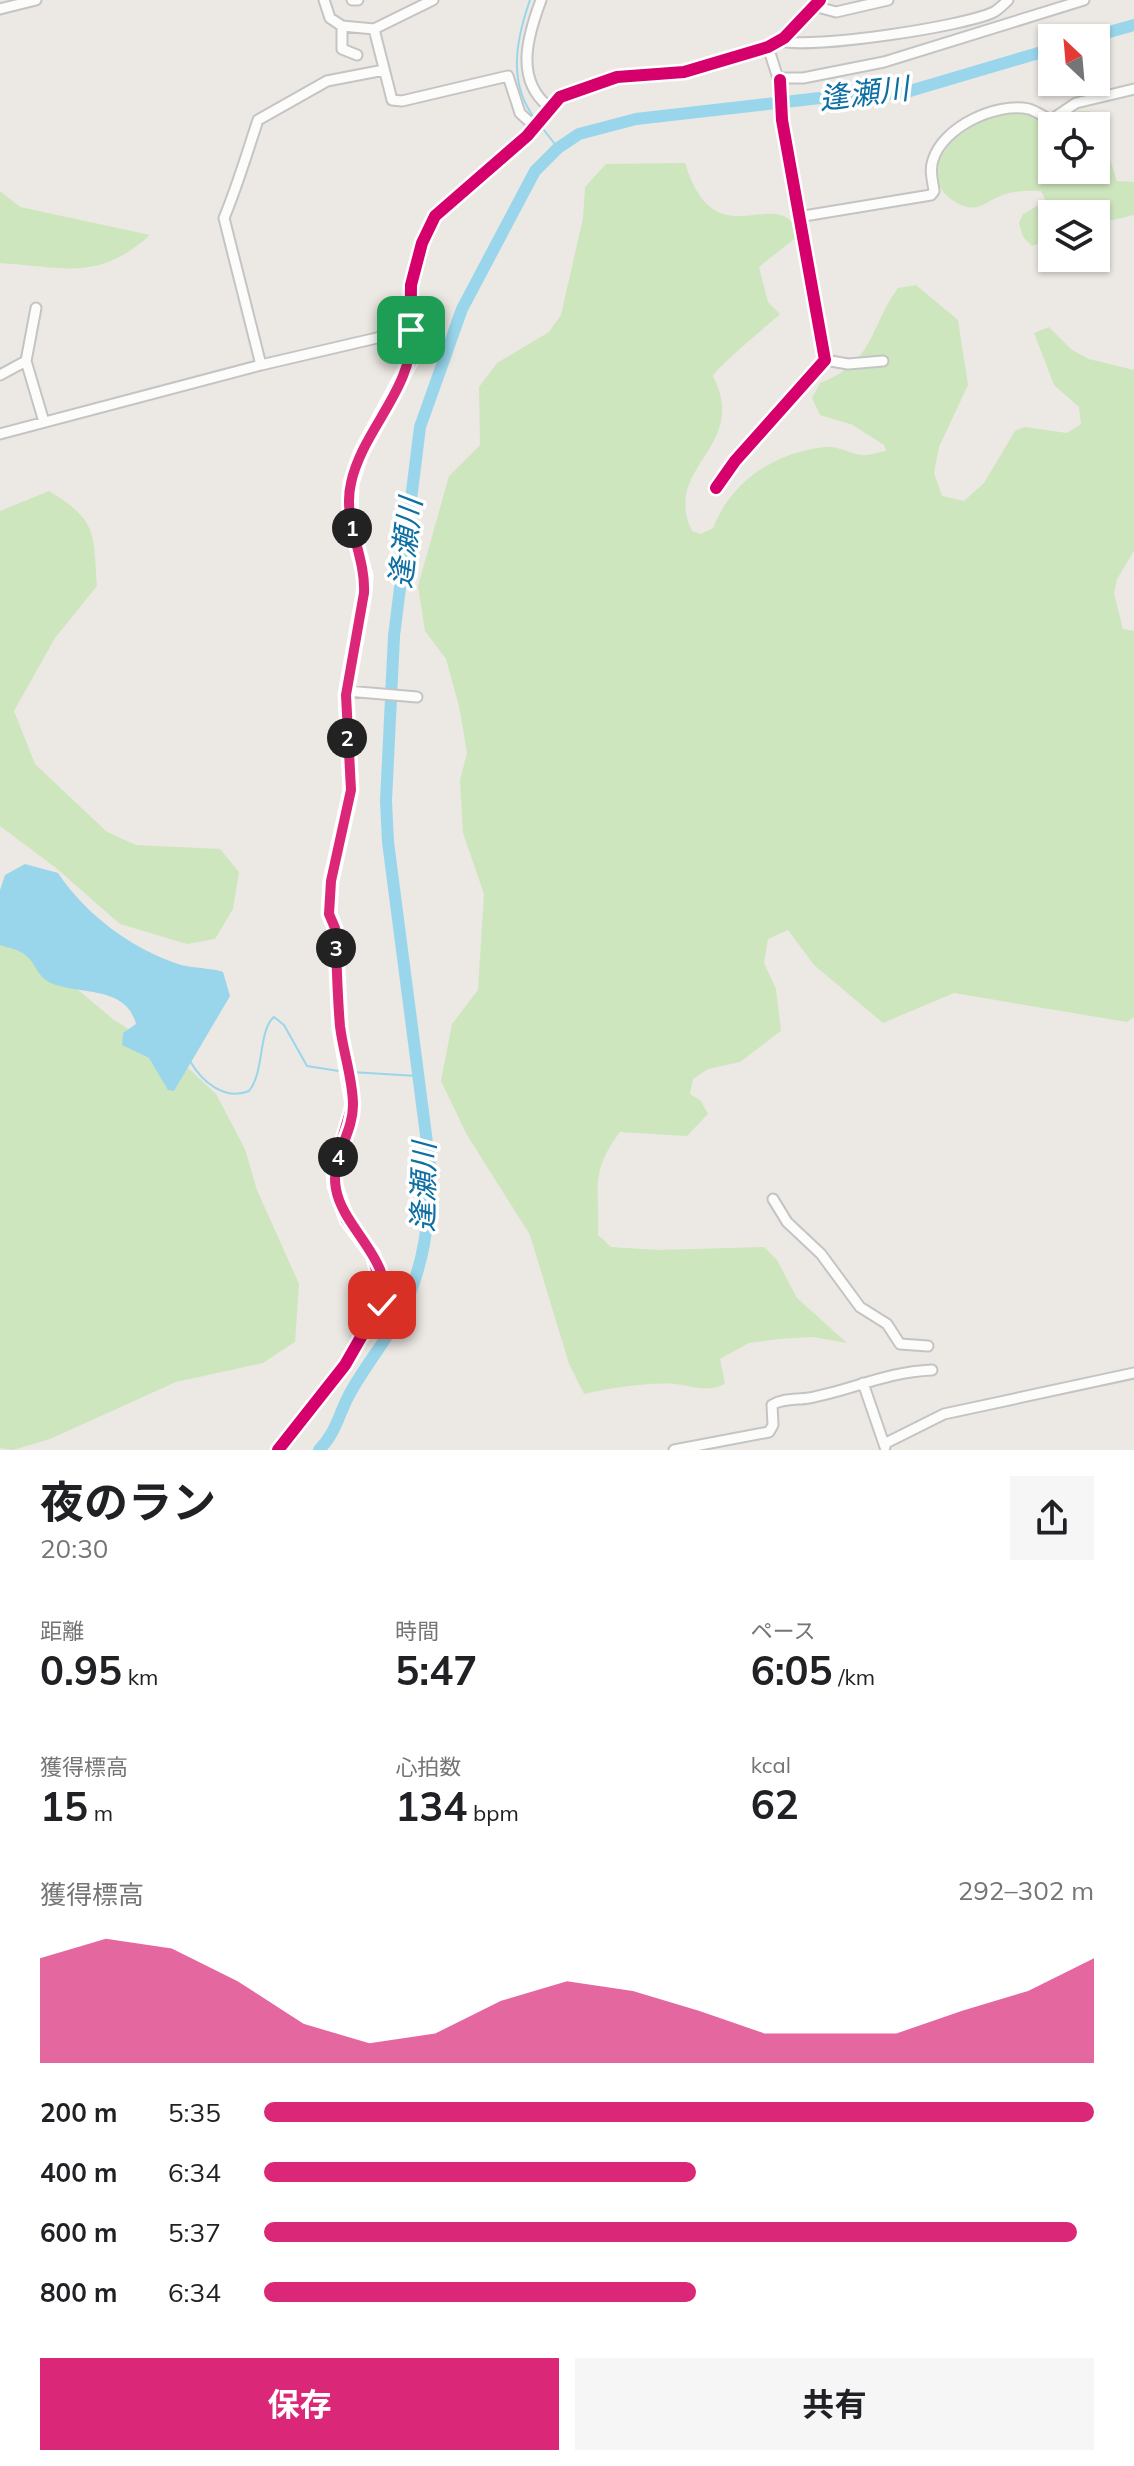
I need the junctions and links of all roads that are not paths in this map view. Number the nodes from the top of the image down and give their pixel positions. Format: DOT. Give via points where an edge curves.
graph roads {
  1 [pos="36,0"];
  2 [pos="324,0"];
  3 [pos="433,0"];
  4 [pos="541,0"];
  5 [pos="888,0"];
  6 [pos="1008,0"];
  7 [pos="1084,0"];
  8 [pos="817,3"];
  9 [pos="0,9"];
  10 [pos="972,19"];
  11 [pos="342,26"];
  12 [pos="374,29"];
  13 [pos="977,32"];
  14 [pos="780,41"];
  15 [pos="768,47"];
  16 [pos="357,55"];
  17 [pos="384,70"];
  18 [pos="780,83"];
  19 [pos="1134,89"];
  20 [pos="540,118"];
  21 [pos="798,217"];
  22 [pos="36,308"];
  23 [pos="411,330"];
  24 [pos="825,360"];
  25 [pos="26,361"];
  26 [pos="883,361"];
  27 [pos="261,365"];
  28 [pos="0,375"];
  29 [pos="44,422"];
  30 [pos="0,434"];
  31 [pos="716,488"];
  32 [pos="347,691"];
  33 [pos="417,697"];
  34 [pos="773,1199"];
  35 [pos="928,1346"];
  36 [pos="932,1370"];
  37 [pos="1134,1373"];
  38 [pos="863,1383"];
  39 [pos="885,1447"];
  40 [pos="278,1450"];
  41 [pos="674,1450"];
  1 -- 9 [label="street"];
  2 -- 11 [label="street" via="330,18"];
  3 -- 12 [label="street"];
  4 -- 20 [label="street" via="527,42"];
  5 -- 8 [label="street" via="836,12"];
  6 -- 10 [label="street"];
  7 -- 13 [label="street"];
  8 -- 14 [label="street"];
  10 -- 13 [label="street"];
  10 -- 14 [label="street" via="825,43"];
  11 -- 12 [label="street"];
  11 -- 16 [label="street" via="342,49"];
  12 -- 17 [label="street"];
  13 -- 18 [label="street" via="849,70"];
  14 -- 15 [label="street"];
  15 -- 18 [label="street"];
  15 -- 20 [label="street" via="684,72 617,77 560,97"];
  17 -- 20 [label="street" via="391,98 397,102 508,76 520,113"];
  17 -- 27 [label="street" via="327,81 258,120 224,218"];
  18 -- 21 [label="street"];
  19 -- 21 [label="street" via="1076,103 1051,120 1030,109 984,116 955,130 938,149 931,166 931,195"];
  20 -- 23 [label="street" via="435,216 411,285"];
  21 -- 24 [label="street"];
  22 -- 25 [label="street"];
  23 -- 27 [label="street"];
  23 -- 32 [label="street" via="410,362 361,453 351,483 350,520 365,583"];
  24 -- 26 [label="street"];
  24 -- 31 [label="street"];
  25 -- 28 [label="street"];
  25 -- 29 [label="street"];
  27 -- 29 [label="street"];
  29 -- 30 [label="street"];
  32 -- 33 [label="street"];
  32 -- 40 [label="street" via="351,790 329,914 335,928 340,1028 353,1105 334,1170 347,1220 373,1255 384,1297 345,1365"];
  34 -- 35 [label="street" via="860,1307 887,1324 902,1345"];
  36 -- 38 [label="street" via="896,1372"];
  37 -- 39 [label="street" via="944,1414"];
  38 -- 39 [label="street"];
  38 -- 41 [label="street" via="776,1402 767,1433"];
}
